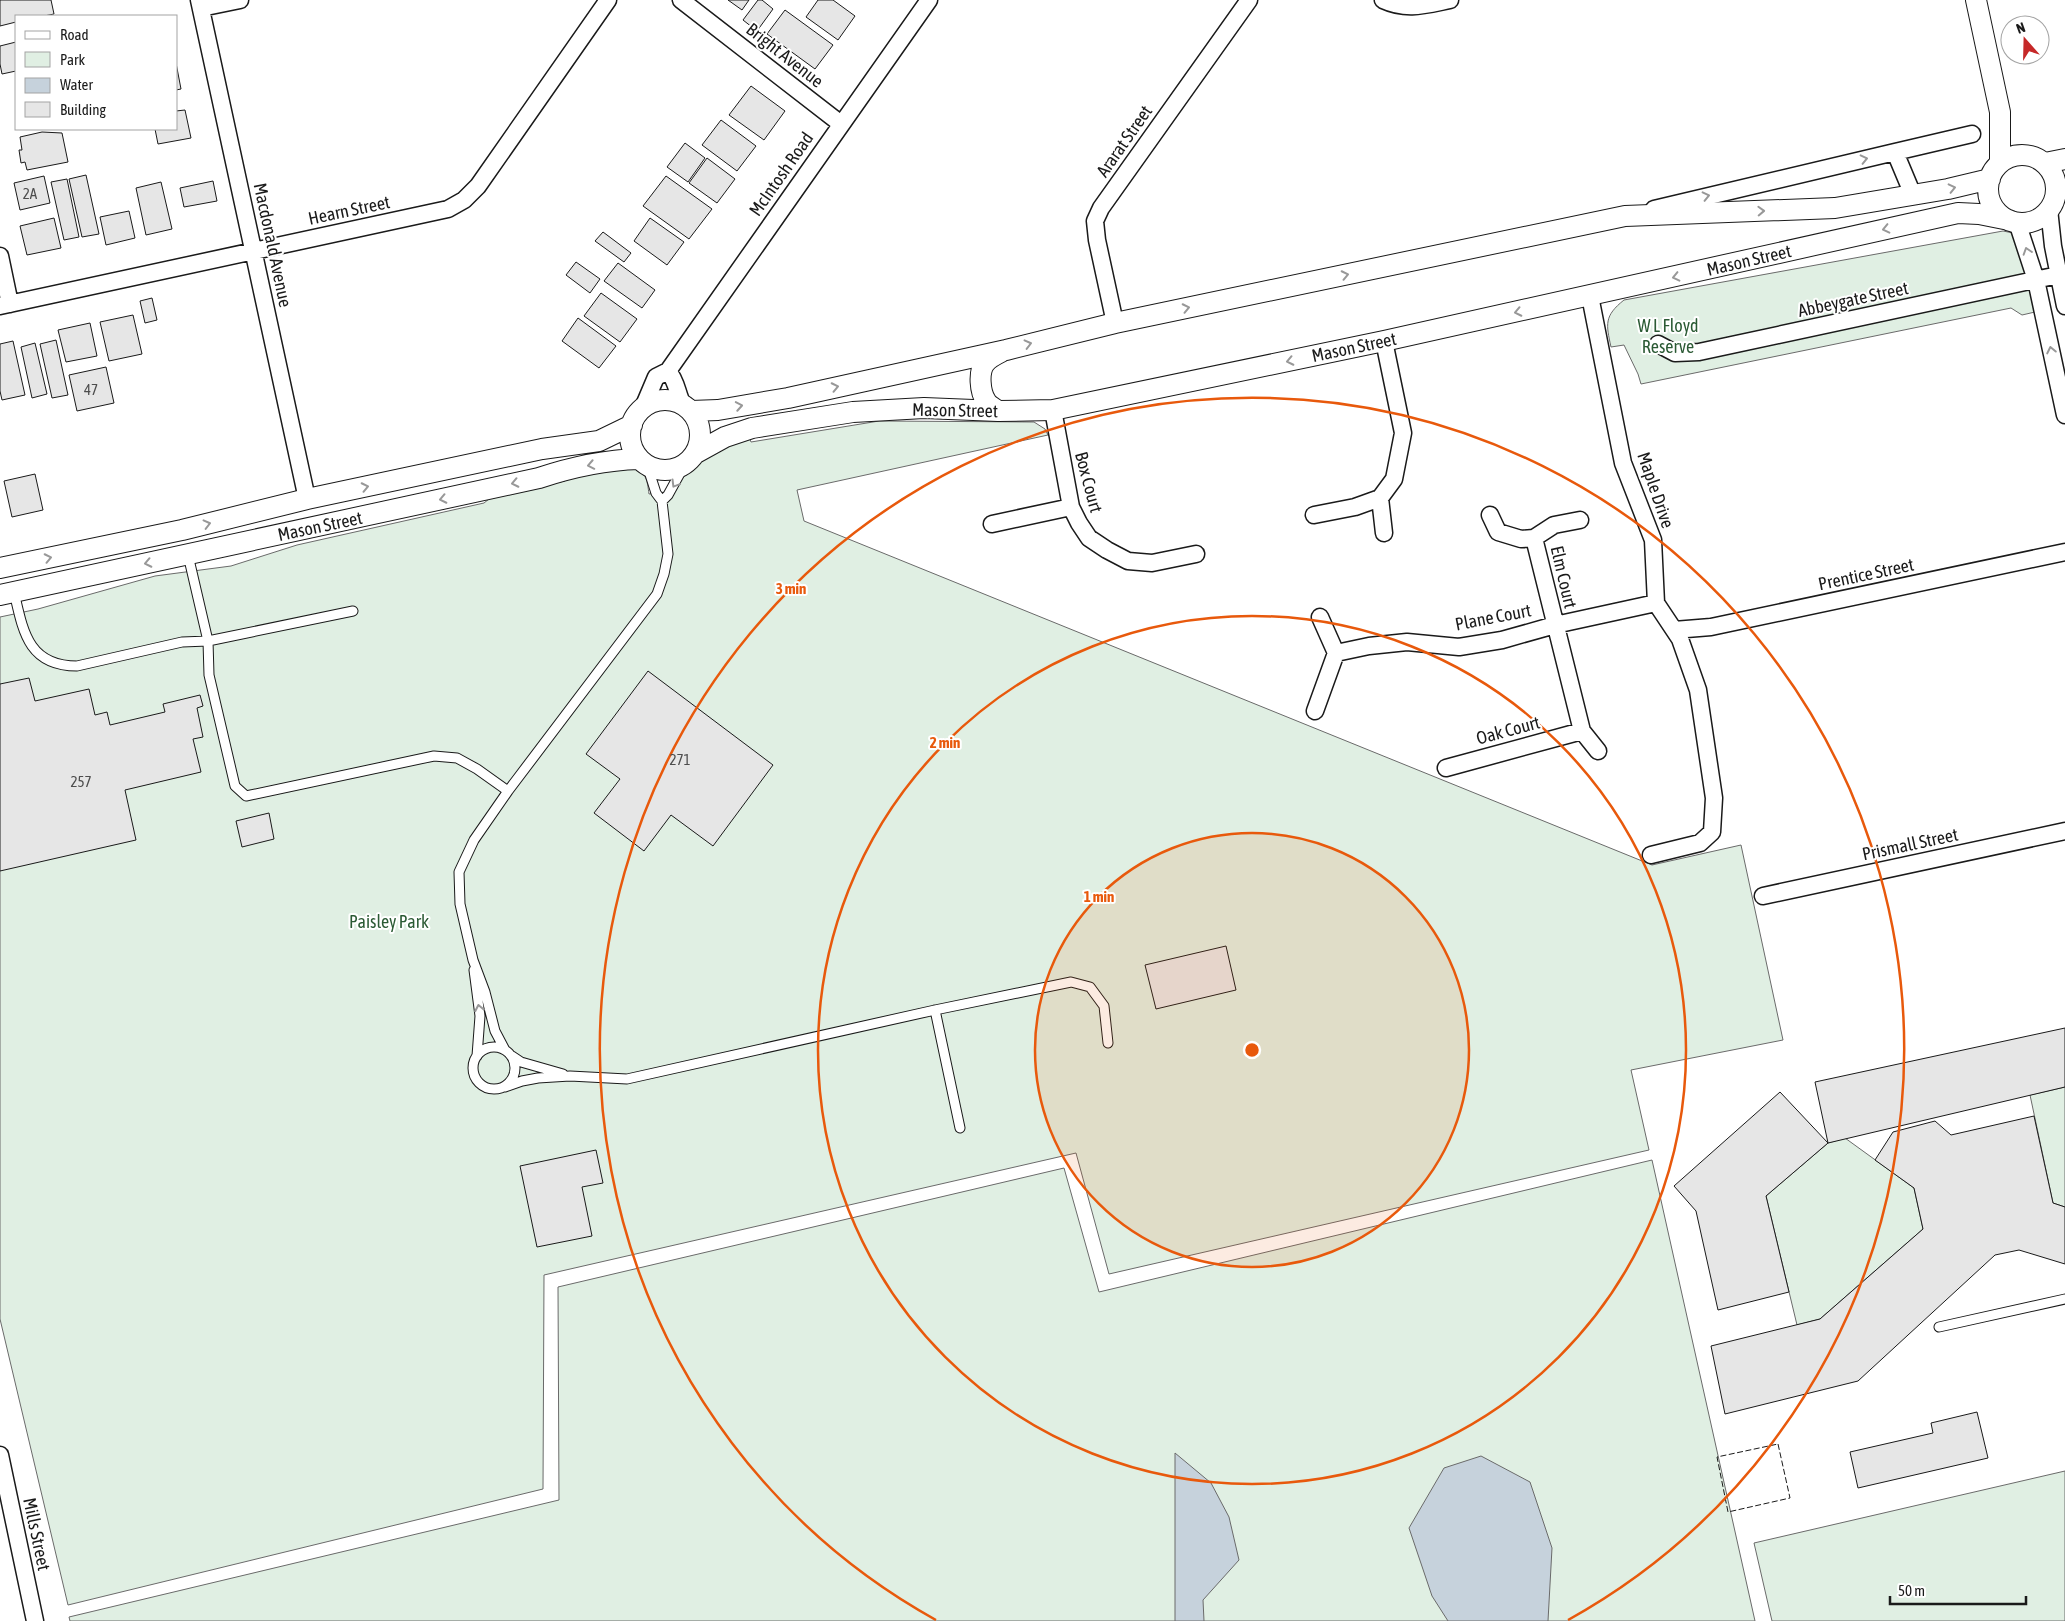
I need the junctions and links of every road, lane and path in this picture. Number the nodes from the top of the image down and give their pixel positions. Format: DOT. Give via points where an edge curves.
graph roads {
  1 [pos="240,0"];
  2 [pos="608,0"];
  3 [pos="681,0"];
  4 [pos="929,0"];
  5 [pos="1249,0"];
  6 [pos="1383,0"];
  7 [pos="1450,0"];
  8 [pos="1976,0"];
  9 [pos="200,4"];
  10 [pos="2000,112"];
  11 [pos="841,124"];
  12 [pos="1972,134"];
  13 [pos="1895,152"];
  14 [pos="2022,155"];
  15 [pos="2065,159"];
  16 [pos="2045,163"];
  17 [pos="1995,171"];
  18 [pos="1913,195"];
  19 [pos="2056,203"];
  20 [pos="1625,216"];
  21 [pos="2013,221"];
  22 [pos="254,251"];
  23 [pos="0,256"];
  24 [pos="2058,275"];
  25 [pos="2036,280"];
  26 [pos="1590,296"];
  27 [pos="5,305"];
  28 [pos="2065,306"];
  29 [pos="1115,323"];
  30 [pos="1384,341"];
  31 [pos="1658,344"];
  32 [pos="1006,350"];
  33 [pos="668,371"];
  34 [pos="687,408"];
  35 [pos="1053,410"];
  36 [pos="998,411"];
  37 [pos="2065,415"];
  38 [pos="637,417"];
  39 [pos="691,458"];
  40 [pos="643,462"];
  41 [pos="1380,498"];
  42 [pos="307,499"];
  43 [pos="662,502"];
  44 [pos="1072,507"];
  45 [pos="1490,515"];
  46 [pos="1314,516"];
  47 [pos="1580,520"];
  48 [pos="992,524"];
  49 [pos="182,530"];
  50 [pos="1384,533"];
  51 [pos="1534,538"];
  52 [pos="2065,552"];
  53 [pos="1196,554"];
  54 [pos="188,555"];
  55 [pos="0,568"];
  56 [pos="7,593"];
  57 [pos="1656,603"];
  58 [pos="353,611"];
  59 [pos="1320,617"];
  60 [pos="1555,625"];
  61 [pos="1674,630"];
  62 [pos="208,641"];
  63 [pos="1336,653"];
  64 [pos="1314,712"];
  65 [pos="1582,731"];
  66 [pos="1598,751"];
  67 [pos="1446,768"];
  68 [pos="508,791"];
  69 [pos="2065,831"];
  70 [pos="1651,855"];
  71 [pos="1763,896"];
  72 [pos="473,960"];
  73 [pos="934,1010"];
  74 [pos="1108,1043"];
  75 [pos="508,1052"];
  76 [pos="477,1056"];
  77 [pos="570,1076"];
  78 [pos="505,1087"];
  79 [pos="960,1128"];
  80 [pos="2065,1299"];
  81 [pos="1940,1327"];
  82 [pos="0,1455"];
  83 [pos="35,1621"];
  1 -- 9 [label="street"];
  2 -- 22 [label="street, Hearn Street" via="478,186 464,200 448,209"];
  3 -- 11 [label="street, Bright Avenue"];
  4 -- 11 [label="street, McIntosh Road"];
  5 -- 29 [label="street, Ararat Street" via="1101,208 1095,221"];
  6 -- 7 [label="street" via="1396,6 1412,7"];
  8 -- 10 [label="street"];
  9 -- 22 [label="street, Macdonald Avenue"];
  10 -- 14 [label="street"];
  10 -- 17 [label="street"];
  11 -- 33 [label="street, McIntosh Road"];
  12 -- 13 [label="street"];
  13 -- 18 [label="street"];
  20 -- 13 [label="street, one-way"];
  14 -- 16 [label="street"];
  14 -- 17 [label="street" via="2010,157"];
  15 -- 16 [label="street"];
  16 -- 19 [label="street" via="2055,182"];
  18 -- 17 [label="street, one-way" via="1948,190"];
  17 -- 21 [label="street" via="1988,189 1990,199 1994,208"];
  20 -- 18 [label="street, one-way" via="1835,208"];
  19 -- 21 [label="street" via="2035,220"];
  19 -- 24 [label="street"];
  29 -- 20 [label="street, one-way"];
  25 -- 21 [label="street, one-way"];
  21 -- 26 [label="street, Mason Street, one-way" via="1958,213"];
  22 -- 27 [label="street, Hearn Street"];
  22 -- 42 [label="street, Macdonald Avenue"];
  23 -- 27 [label="street"];
  24 -- 25 [label="street, Abbeygate Street"];
  24 -- 28 [label="street"];
  25 -- 31 [label="street, Abbeygate Street" via="1699,352 1674,353"];
  37 -- 25 [label="street, one-way"];
  26 -- 30 [label="street, Mason Street, one-way"];
  26 -- 57 [label="street, Maple Drive" via="1623,463 1652,540"];
  32 -- 29 [label="street, one-way"];
  30 -- 35 [label="street, Mason Street, one-way"];
  30 -- 41 [label="street" via="1403,433 1394,479"];
  34 -- 32 [label="street, one-way" via="718,410 788,398"];
  32 -- 36 [label="street" via="992,356 984,364 981,374 986,402"];
  33 -- 34 [label="street"];
  33 -- 38 [label="street, McIntosh Road" via="656,377"];
  34 -- 38 [label="street" via="666,400 657,401"];
  34 -- 39 [label="street" via="699,427 700,436"];
  35 -- 36 [label="street, Mason Street"];
  35 -- 44 [label="street, Box Court"];
  36 -- 39 [label="street, Mason Street" via="924,408 853,412 752,428 725,436"];
  38 -- 40 [label="street" via="631,443"];
  42 -- 38 [label="street, Mason Street, one-way" via="542,449 599,441"];
  39 -- 40 [label="street" via="670,470 654,469"];
  39 -- 43 [label="lane, one-way"];
  40 -- 43 [label="lane"];
  40 -- 54 [label="street, Mason Street, one-way" via="604,462"];
  41 -- 46 [label="street"];
  41 -- 50 [label="street"];
  49 -- 42 [label="street, Mason Street, one-way"];
  43 -- 68 [label="lane" via="668,554 657,594"];
  44 -- 48 [label="street"];
  44 -- 53 [label="street, Box Court" via="1089,538 1128,560 1152,563"];
  45 -- 51 [label="street, Elm Court" via="1498,532 1521,539"];
  47 -- 51 [label="street, Elm Court" via="1554,525"];
  49 -- 54 [label="street"];
  55 -- 49 [label="street, Mason Street, one-way"];
  51 -- 60 [label="street, Elm Court"];
  52 -- 61 [label="street, Prentice Street" via="1711,627"];
  54 -- 56 [label="street, Mason Street, one-way"];
  54 -- 62 [label="lane"];
  56 -- 62 [label="lane" via="29,644 51,662 64,666 77,666 182,642"];
  57 -- 60 [label="street, Plane Court"];
  57 -- 61 [label="street"];
  58 -- 62 [label="lane"];
  59 -- 63 [label="street"];
  60 -- 63 [label="street, Plane Court" via="1502,640 1459,647 1407,642"];
  60 -- 65 [label="street"];
  61 -- 70 [label="street" via="1698,690 1714,798 1712,832 1700,843"];
  62 -- 68 [label="lane" via="209,675 235,786 246,796 434,756 457,758"];
  63 -- 64 [label="street"];
  65 -- 66 [label="street"];
  65 -- 67 [label="street, Oak Court"];
  68 -- 72 [label="lane" via="474,840 459,872 460,904"];
  69 -- 71 [label="street, Prismall Street"];
  72 -- 75 [label="lane" via="495,1031"];
  76 -- 72 [label="lane, one-way" via="480,1016"];
  73 -- 74 [label="lane" via="1071,982 1090,987 1104,1006"];
  73 -- 77 [label="lane" via="627,1079"];
  73 -- 79 [label="lane"];
  75 -- 76 [label="lane" via="493,1047"];
  75 -- 77 [label="lane" via="521,1062"];
  75 -- 78 [label="lane" via="514,1060 516,1072"];
  76 -- 78 [label="lane" via="473,1069 478,1083 492,1090"];
  77 -- 78 [label="lane" via="538,1078"];
  80 -- 81 [label="lane"];
  82 -- 83 [label="street, Mills Street"];
}
